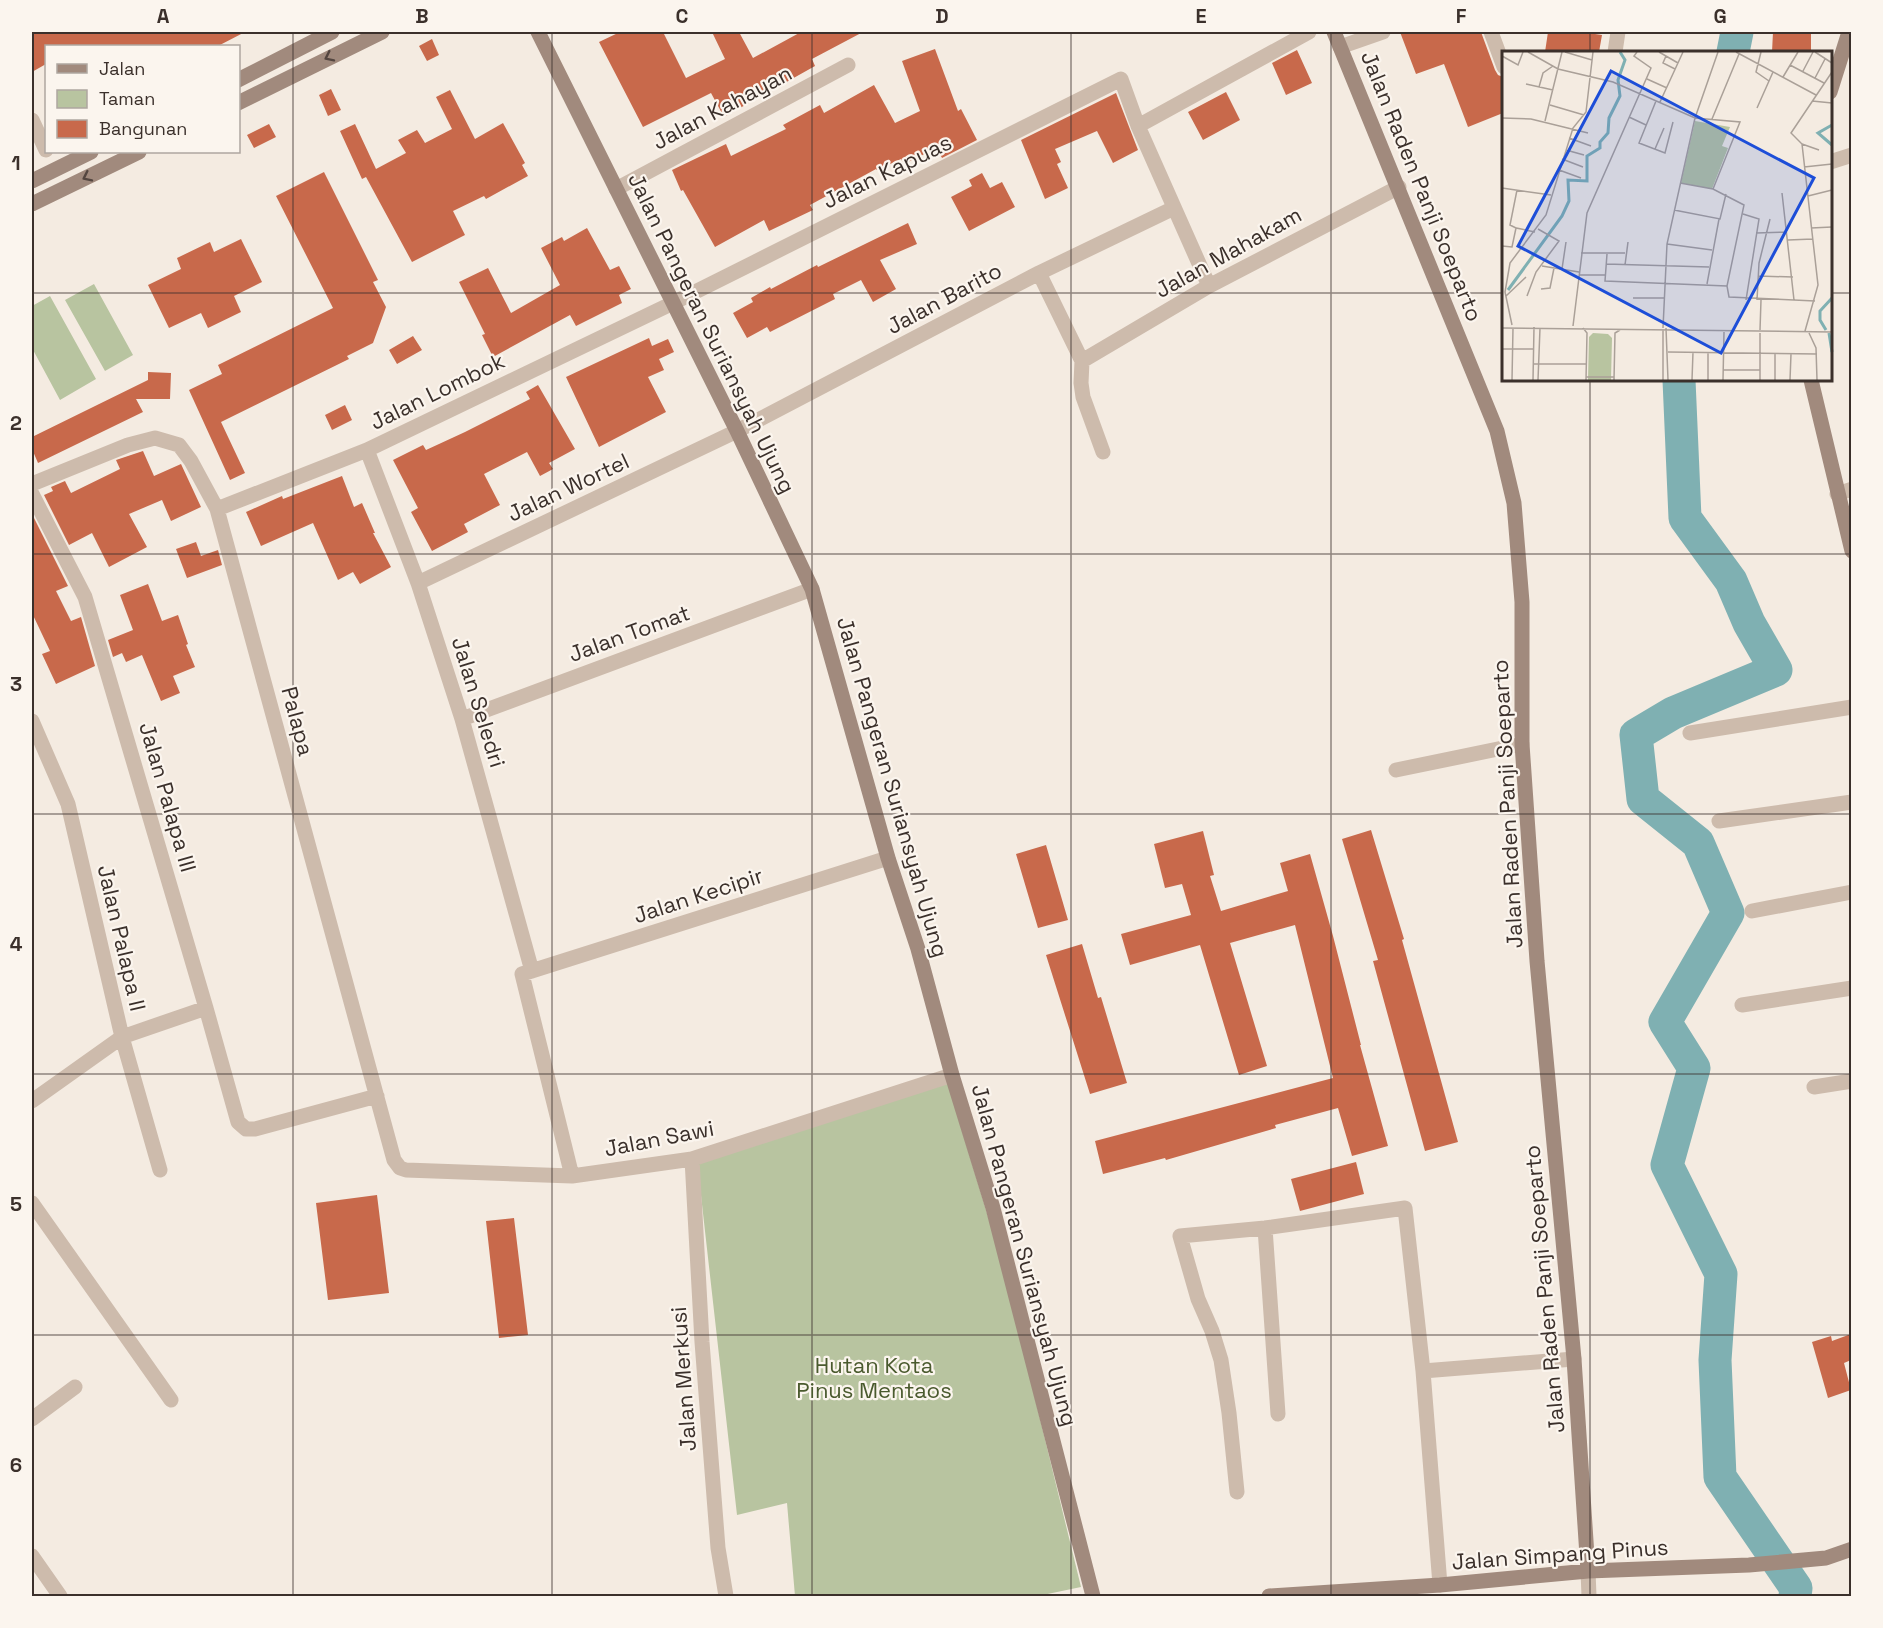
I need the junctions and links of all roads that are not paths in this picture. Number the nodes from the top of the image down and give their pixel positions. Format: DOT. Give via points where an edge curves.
graph roads {
  1 [pos="332,32"];
  2 [pos="382,32"];
  3 [pos="538,32"];
  4 [pos="1309,32"];
  5 [pos="1334,32"];
  6 [pos="1383,32"];
  7 [pos="1491,32"];
  8 [pos="1618,32"];
  9 [pos="1849,32"];
  10 [pos="1340,47"];
  11 [pos="1615,51"];
  12 [pos="279,59"];
  13 [pos="1502,64"];
  14 [pos="848,65"];
  15 [pos="289,77"];
  16 [pos="240,79"];
  17 [pos="1832,86"];
  18 [pos="240,102"];
  19 [pos="32,120"];
  20 [pos="1138,126"];
  21 [pos="45,147"];
  22 [pos="48,153"];
  23 [pos="89,153"];
  24 [pos="137,153"];
  25 [pos="1851,155"];
  26 [pos="1832,161"];
  27 [pos="56,169"];
  28 [pos="32,181"];
  29 [pos="1399,187"];
  30 [pos="616,189"];
  31 [pos="32,204"];
  32 [pos="1174,208"];
  33 [pos="1040,273"];
  34 [pos="1209,286"];
  35 [pos="673,303"];
  36 [pos="1082,361"];
  37 [pos="1811,381"];
  38 [pos="737,431"];
  39 [pos="367,450"];
  40 [pos="1103,452"];
  41 [pos="32,484"];
  42 [pos="1844,492"];
  43 [pos="32,494"];
  44 [pos="217,509"];
  45 [pos="1851,551"];
  46 [pos="418,583"];
  47 [pos="812,589"];
  48 [pos="1851,707"];
  49 [pos="462,719"];
  50 [pos="32,721"];
  51 [pos="1690,733"];
  52 [pos="1522,744"];
  53 [pos="1396,770"];
  54 [pos="1851,802"];
  55 [pos="1719,821"];
  56 [pos="888,858"];
  57 [pos="1851,892"];
  58 [pos="1752,911"];
  59 [pos="527,973"];
  60 [pos="1851,988"];
  61 [pos="1742,1005"];
  62 [pos="206,1008"];
  63 [pos="122,1037"];
  64 [pos="952,1075"];
  65 [pos="1851,1081"];
  66 [pos="1814,1087"];
  67 [pos="377,1096"];
  68 [pos="32,1101"];
  69 [pos="692,1159"];
  70 [pos="400,1168"];
  71 [pos="160,1170"];
  72 [pos="572,1176"];
  73 [pos="32,1203"];
  74 [pos="1265,1228"];
  75 [pos="1574,1359"];
  76 [pos="1423,1371"];
  77 [pos="75,1387"];
  78 [pos="171,1400"];
  79 [pos="1278,1414"];
  80 [pos="32,1419"];
  81 [pos="1237,1492"];
  82 [pos="1851,1549"];
  83 [pos="32,1556"];
  84 [pos="1588,1571"];
  85 [pos="1440,1585"];
  86 [pos="1408,1592"];
  87 [pos="60,1596"];
  88 [pos="726,1596"];
  89 [pos="1094,1596"];
  90 [pos="1269,1596"];
  91 [pos="1589,1596"];
  1 -- 12 [label="street"];
  2 -- 15 [label="street, one-way"];
  3 -- 30 [label="street, Jalan Pangeran Suriansyah Ujung"];
  4 -- 20 [label="street"];
  5 -- 10 [label="street, Jalan Raden Panji Soeparto"];
  6 -- 10 [label="street"];
  7 -- 13 [label="street"];
  8 -- 11 [label="street"];
  9 -- 17 [label="street"];
  10 -- 29 [label="street, Jalan Raden Panji Soeparto"];
  12 -- 15 [label="street" via="278,71"];
  12 -- 16 [label="street"];
  14 -- 30 [label="street, Jalan Kahayan"];
  15 -- 18 [label="street"];
  19 -- 21 [label="street"];
  20 -- 32 [label="street"];
  20 -- 35 [label="street, Jalan Kapuas" via="1121,79"];
  22 -- 27 [label="street"];
  23 -- 27 [label="street"];
  24 -- 31 [label="street, one-way"];
  25 -- 26 [label="street"];
  27 -- 28 [label="street"];
  29 -- 34 [label="street, Jalan Mahakam"];
  29 -- 52 [label="street, Jalan Raden Panji Soeparto" via="1497,430 1514,503 1522,602"];
  30 -- 35 [label="street, Jalan Pangeran Suriansyah Ujung"];
  32 -- 33 [label="street, Jalan Barito"];
  32 -- 34 [label="street"];
  33 -- 36 [label="street"];
  33 -- 38 [label="street, Jalan Barito"];
  34 -- 36 [label="street, Jalan Mahakam"];
  35 -- 38 [label="street, Jalan Pangeran Suriansyah Ujung"];
  35 -- 39 [label="street, Jalan Lombok"];
  36 -- 40 [label="street" via="1083,398"];
  37 -- 42 [label="street"];
  38 -- 46 [label="street, Jalan Wortel"];
  38 -- 47 [label="street, Jalan Pangeran Suriansyah Ujung"];
  39 -- 44 [label="street, Jalan Lombok"];
  39 -- 46 [label="street, Jalan Seledri"];
  41 -- 44 [label="street, Palapa" via="155,438 179,445"];
  42 -- 45 [label="street"];
  43 -- 62 [label="street, Jalan Palapa III" via="85,597"];
  44 -- 67 [label="street, Palapa"];
  46 -- 49 [label="street, Jalan Seledri"];
  47 -- 49 [label="street, Jalan Tomat"];
  47 -- 56 [label="street, Jalan Pangeran Suriansyah Ujung"];
  48 -- 51 [label="street"];
  49 -- 59 [label="street, Jalan Seledri"];
  50 -- 63 [label="street, Jalan Palapa II" via="68,804"];
  52 -- 53 [label="street"];
  52 -- 75 [label="street, Jalan Raden Panji Soeparto" via="1537,961"];
  54 -- 55 [label="street"];
  56 -- 59 [label="street, Jalan Kecipir"];
  56 -- 64 [label="street, Jalan Pangeran Suriansyah Ujung" via="918,949"];
  57 -- 58 [label="street"];
  59 -- 72 [label="street, Jalan Seledri"];
  60 -- 61 [label="street"];
  62 -- 63 [label="street"];
  62 -- 67 [label="street, Jalan Palapa III" via="238,1122 246,1129"];
  63 -- 68 [label="street"];
  63 -- 71 [label="street, Jalan Palapa II"];
  64 -- 69 [label="street, Jalan Sawi"];
  64 -- 89 [label="street, Jalan Pangeran Suriansyah Ujung" via="1008,1262"];
  65 -- 66 [label="street"];
  67 -- 70 [label="street, Palapa" via="394,1160"];
  69 -- 72 [label="street, Jalan Sawi"];
  69 -- 88 [label="street, Jalan Merkusi" via="718,1548"];
  70 -- 72 [label="street, Jalan Sawi"];
  73 -- 78 [label="street"];
  74 -- 76 [label="street" via="1406,1208"];
  74 -- 79 [label="street"];
  74 -- 81 [label="street" via="1180,1236 1221,1360"];
  75 -- 76 [label="street"];
  75 -- 84 [label="street, Jalan Raden Panji Soeparto"];
  76 -- 85 [label="street"];
  77 -- 80 [label="street"];
  82 -- 84 [label="street, Jalan Simpang Pinus" via="1826,1558 1760,1564"];
  83 -- 87 [label="street"];
  84 -- 85 [label="street, Jalan Simpang Pinus"];
  84 -- 91 [label="street"];
  85 -- 86 [label="street, Jalan Simpang Pinus"];
  86 -- 90 [label="street, Jalan Simpang Pinus"];
}
